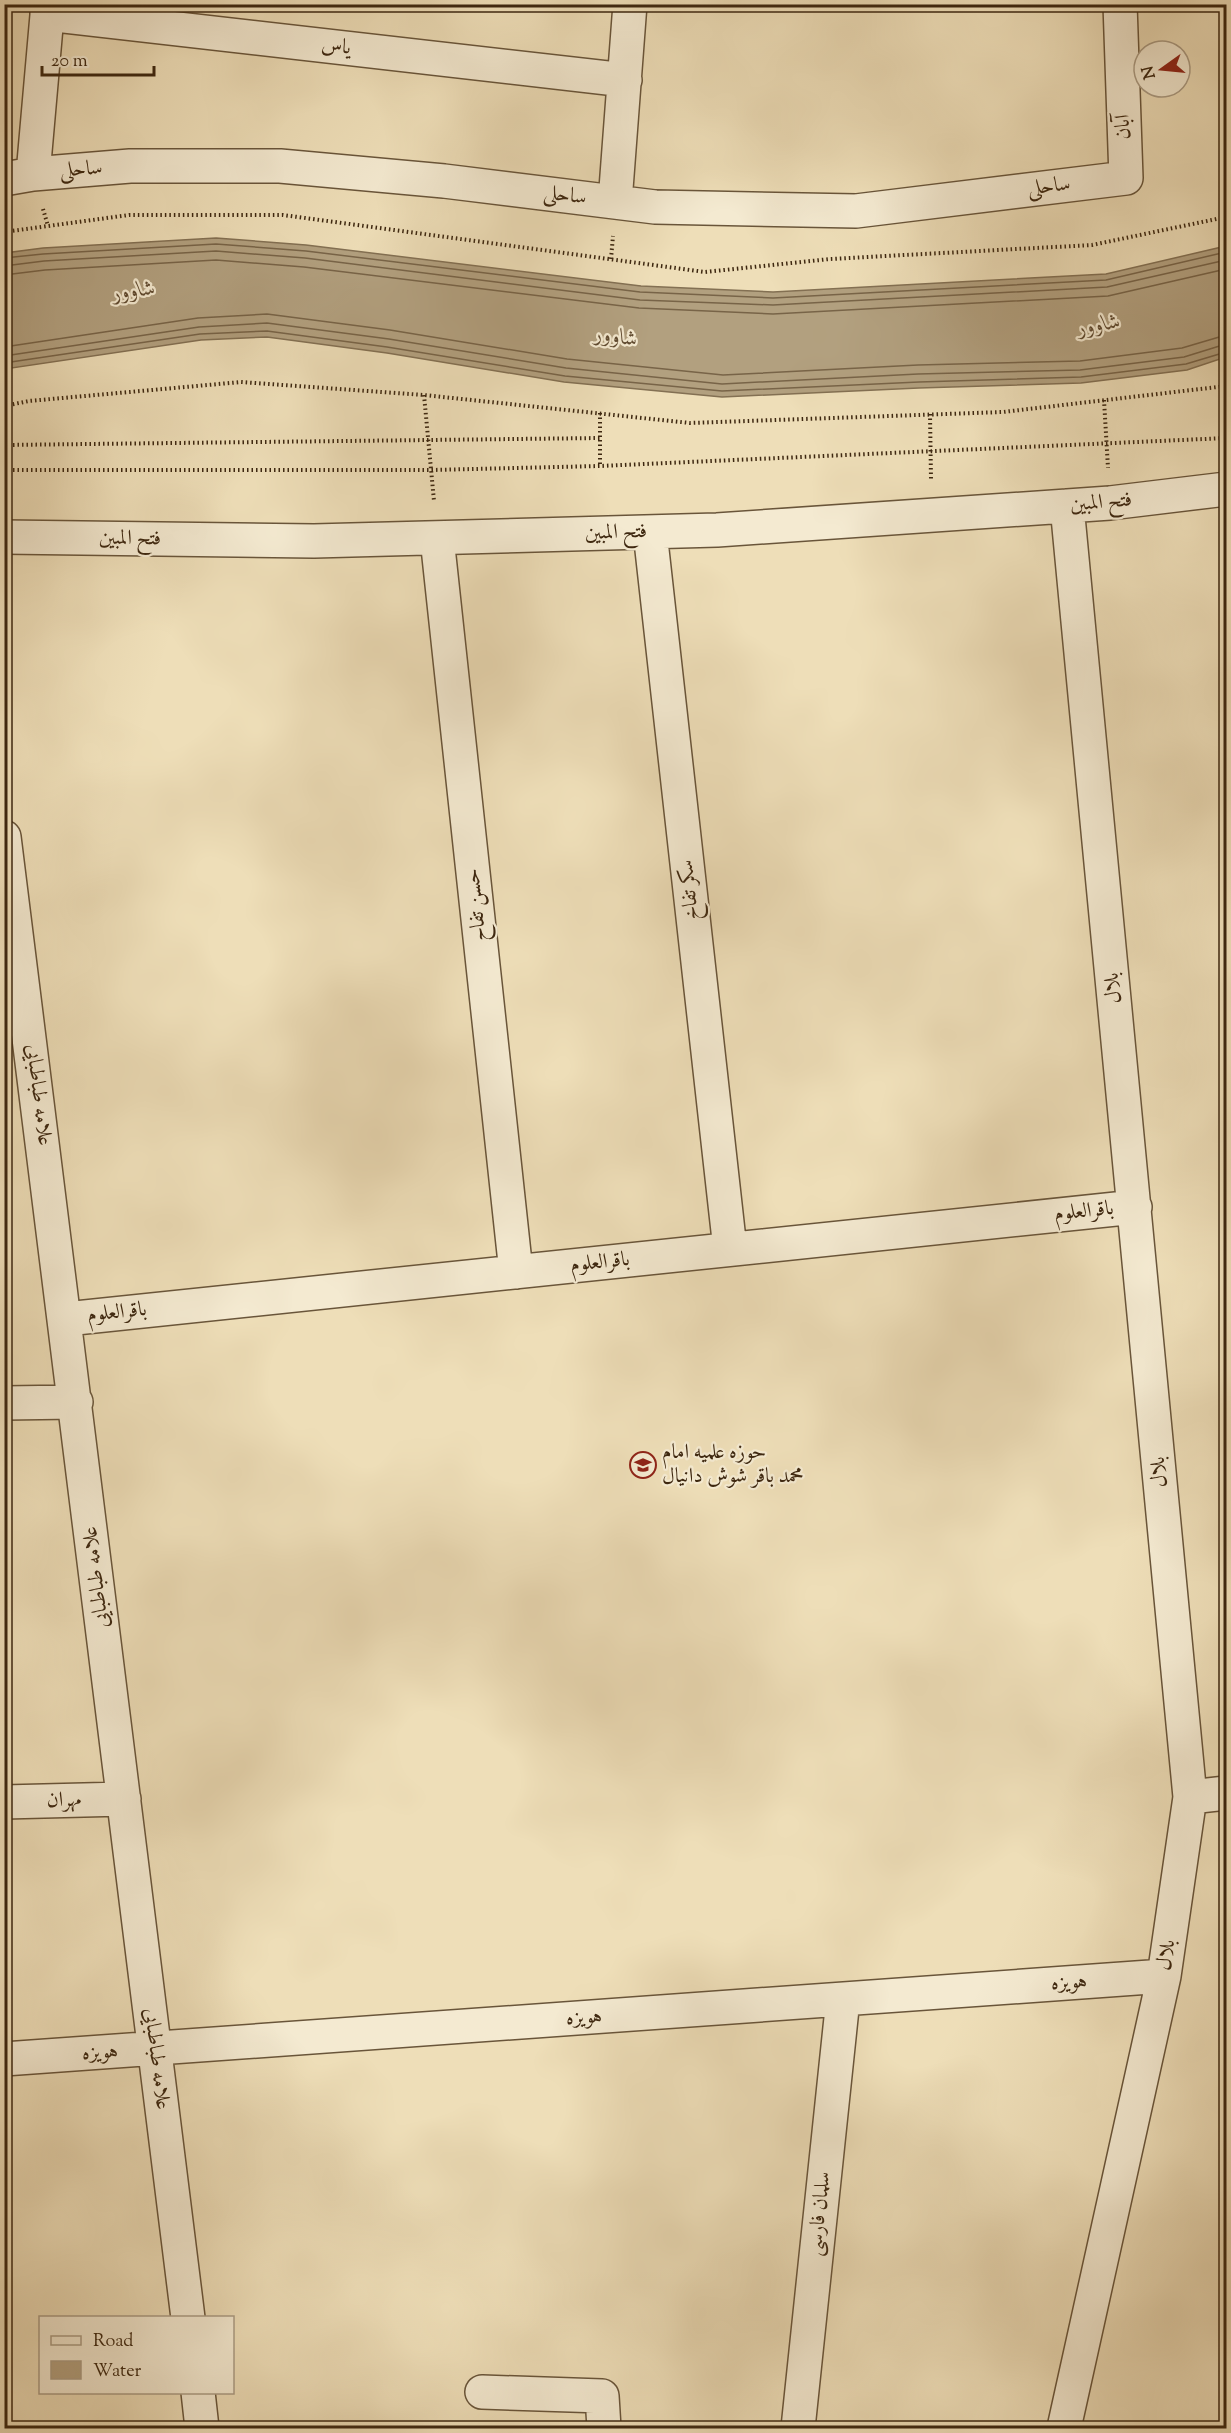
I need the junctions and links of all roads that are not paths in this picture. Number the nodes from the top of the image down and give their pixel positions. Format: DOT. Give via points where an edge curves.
graph roads {
  1 [pos="630,4"];
  2 [pos="1120,4"];
  3 [pos="48,9"];
  4 [pos="625,80"];
  5 [pos="19,176"];
  6 [pos="1126,178"];
  7 [pos="615,202"];
  8 [pos="1227,489"];
  9 [pos="1067,506"];
  10 [pos="650,532"];
  11 [pos="4,537"];
  12 [pos="437,538"];
  13 [pos="4,837"];
  14 [pos="8,882"];
  15 [pos="1135,1206"];
  16 [pos="730,1249"];
  17 [pos="516,1272"];
  18 [pos="66,1319"];
  19 [pos="76,1402"];
  20 [pos="4,1404"];
  21 [pos="1227,1793"];
  22 [pos="1190,1797"];
  23 [pos="124,1799"];
  24 [pos="4,1802"];
  25 [pos="1164,1976"];
  26 [pos="843,1999"];
  27 [pos="155,2049"];
  28 [pos="4,2059"];
  29 [pos="188,2316"];
  30 [pos="482,2392"];
  31 [pos="198,2394"];
  32 [pos="202,2428"];
  33 [pos="604,2428"];
  34 [pos="798,2428"];
  35 [pos="1064,2428"];
  1 -- 4 [label="street"];
  2 -- 6 [label="street, آبان"];
  3 -- 4 [label="street, یاس"];
  3 -- 5 [label="street"];
  4 -- 7 [label="street"];
  5 -- 7 [label="street, ساحلی" via="130,166 280,166"];
  6 -- 7 [label="street, ساحلی" via="856,211 656,207"];
  8 -- 9 [label="street, فتح المبین"];
  9 -- 10 [label="street, فتح المبین"];
  9 -- 15 [label="street, بلال"];
  10 -- 12 [label="street, فتح المبین"];
  10 -- 16 [label="street, سکر تفاخ"];
  11 -- 12 [label="street, فتح المبین" via="314,541"];
  12 -- 17 [label="street, حسن تفاح"];
  13 -- 14 [label="street, علامه طباطبایی"];
  14 -- 18 [label="street, علامه طباطبایی"];
  15 -- 16 [label="street, باقرالعلوم"];
  15 -- 22 [label="street, بلال"];
  16 -- 17 [label="street, باقرالعلوم"];
  17 -- 18 [label="street, باقرالعلوم"];
  18 -- 19 [label="street, علامه طباطبایی"];
  19 -- 20 [label="street"];
  19 -- 23 [label="street, علامه طباطبایی"];
  21 -- 22 [label="street"];
  22 -- 25 [label="street, بلال"];
  23 -- 24 [label="street, مهران"];
  23 -- 27 [label="street, علامه طباطبایی"];
  25 -- 26 [label="street, هویزه"];
  25 -- 35 [label="street, بلال"];
  26 -- 27 [label="street, هویزه"];
  26 -- 34 [label="street, سلمان فارسی"];
  27 -- 28 [label="street, هویزه"];
  27 -- 29 [label="street, علامه طباطبایی"];
  30 -- 33 [label="street" via="602,2396"];
  31 -- 32 [label="street"];
}
